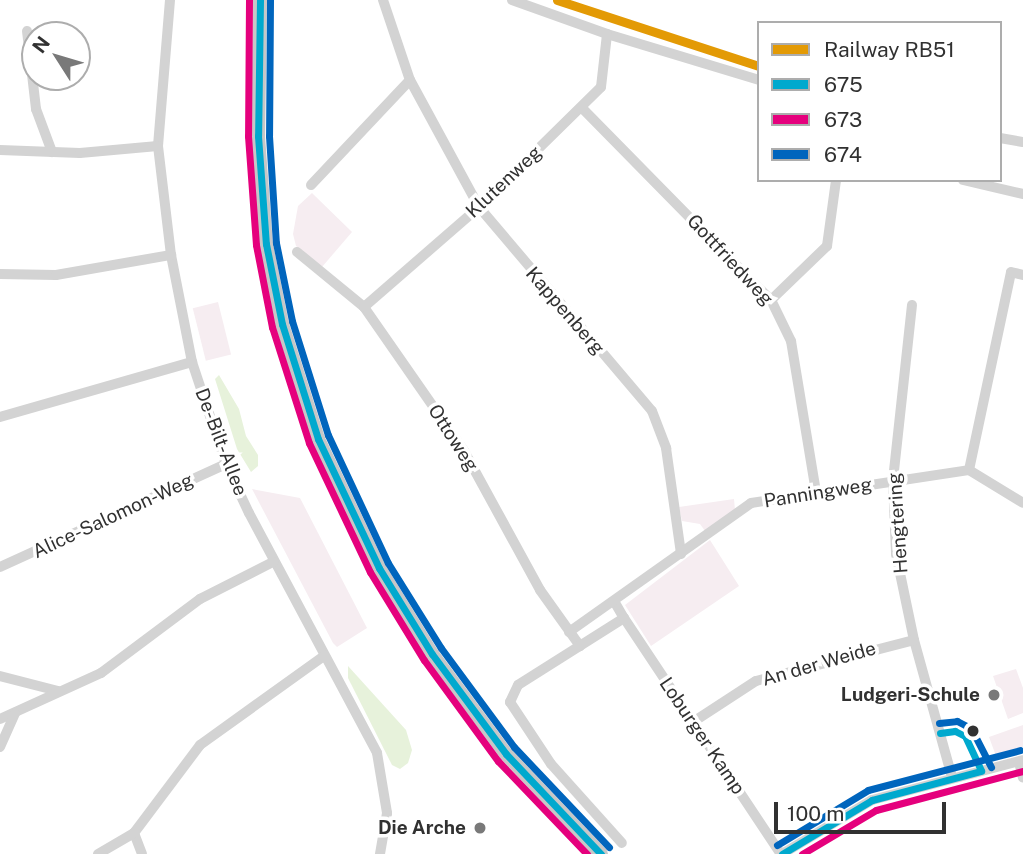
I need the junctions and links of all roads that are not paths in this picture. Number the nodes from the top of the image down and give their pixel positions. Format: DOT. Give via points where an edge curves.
graph roads {
  1 [pos="170,0"];
  2 [pos="260,0"];
  3 [pos="383,0"];
  4 [pos="512,0"];
  5 [pos="607,34"];
  6 [pos="757,79"];
  7 [pos="410,80"];
  8 [pos="34,91"];
  9 [pos="582,108"];
  10 [pos="1002,138"];
  11 [pos="1023,142"];
  12 [pos="158,146"];
  13 [pos="0,150"];
  14 [pos="52,152"];
  15 [pos="836,182"];
  16 [pos="972,182"];
  17 [pos="311,185"];
  18 [pos="1023,194"];
  19 [pos="479,207"];
  20 [pos="297,252"];
  21 [pos="172,255"];
  22 [pos="0,274"];
  23 [pos="1023,275"];
  24 [pos="771,300"];
  25 [pos="912,305"];
  26 [pos="364,307"];
  27 [pos="191,362"];
  28 [pos="0,417"];
  29 [pos="226,464"];
  30 [pos="969,470"];
  31 [pos="893,481"];
  32 [pos="816,492"];
  33 [pos="1023,503"];
  34 [pos="681,554"];
  35 [pos="274,562"];
  36 [pos="0,567"];
  37 [pos="614,601"];
  38 [pos="624,618"];
  39 [pos="569,632"];
  40 [pos="914,640"];
  41 [pos="580,646"];
  42 [pos="324,656"];
  43 [pos="0,676"];
  44 [pos="58,691"];
  45 [pos="15,713"];
  46 [pos="0,719"];
  47 [pos="693,722"];
  48 [pos="0,747"];
  49 [pos="1021,761"];
  50 [pos="952,777"];
  51 [pos="1023,778"];
  52 [pos="134,833"];
  53 [pos="622,843"];
  54 [pos="99,854"];
  55 [pos="142,854"];
  56 [pos="380,854"];
  57 [pos="601,854"];
  58 [pos="781,854"];
  1 -- 12 [label="street, De-Bilt-Allee"];
  2 -- 57 [label="main road" via="258,136 266,244 285,337 318,439 359,532 432,654 506,754"];
  3 -- 7 [label="street, Kappenberg"];
  4 -- 5 [label="street"];
  5 -- 6 [label="street"];
  5 -- 9 [label="street, Klutenweg" via="601,87"];
  7 -- 17 [label="street"];
  7 -- 19 [label="street, Kappenberg"];
  8 -- 14 [label="street"];
  9 -- 19 [label="street, Klutenweg"];
  9 -- 24 [label="street, Gottfriedweg"];
  10 -- 11 [label="street"];
  12 -- 14 [label="street"];
  12 -- 21 [label="street, De-Bilt-Allee"];
  13 -- 14 [label="street"];
  15 -- 24 [label="street" via="827,246"];
  16 -- 18 [label="street"];
  19 -- 26 [label="street, Klutenweg"];
  19 -- 34 [label="street, Kappenberg" via="652,411 666,448"];
  20 -- 26 [label="street, Ottoweg"];
  21 -- 22 [label="street" via="56,275"];
  21 -- 27 [label="street, De-Bilt-Allee"];
  23 -- 30 [label="street" via="1011,272"];
  24 -- 32 [label="street, Gottfriedweg" via="792,341"];
  25 -- 31 [label="street, Hengtering"];
  26 -- 39 [label="street, Ottoweg" via="464,451 540,590"];
  27 -- 28 [label="street"];
  27 -- 29 [label="street, De-Bilt-Allee"];
  29 -- 35 [label="street, De-Bilt-Allee"];
  29 -- 36 [label="street, Alice-Salomon-Weg"];
  30 -- 31 [label="street, Panningweg"];
  30 -- 33 [label="street"];
  31 -- 32 [label="street, Panningweg"];
  31 -- 40 [label="street, Hengtering" via="896,554"];
  32 -- 34 [label="street, Panningweg" via="751,503"];
  34 -- 37 [label="street, Panningweg"];
  35 -- 42 [label="street, De-Bilt-Allee"];
  35 -- 44 [label="street" via="200,599 101,673"];
  37 -- 38 [label="street"];
  37 -- 39 [label="street, Panningweg"];
  38 -- 41 [label="street"];
  38 -- 47 [label="street, Loburger Kamp"];
  39 -- 41 [label="street, Ottoweg"];
  40 -- 47 [label="street, An der Weide" via="756,681"];
  40 -- 50 [label="street, Hengtering"];
  41 -- 53 [label="street" via="518,685 510,702 551,764"];
  42 -- 52 [label="street" via="200,745"];
  42 -- 56 [label="street, De-Bilt-Allee" via="377,753 387,813"];
  43 -- 44 [label="street"];
  44 -- 45 [label="street"];
  45 -- 46 [label="street"];
  45 -- 48 [label="street"];
  47 -- 58 [label="street, Loburger Kamp"];
  49 -- 50 [label="street"];
  49 -- 51 [label="street"];
  50 -- 58 [label="street" via="872,800"];
  52 -- 54 [label="street"];
  52 -- 55 [label="street"];
}
